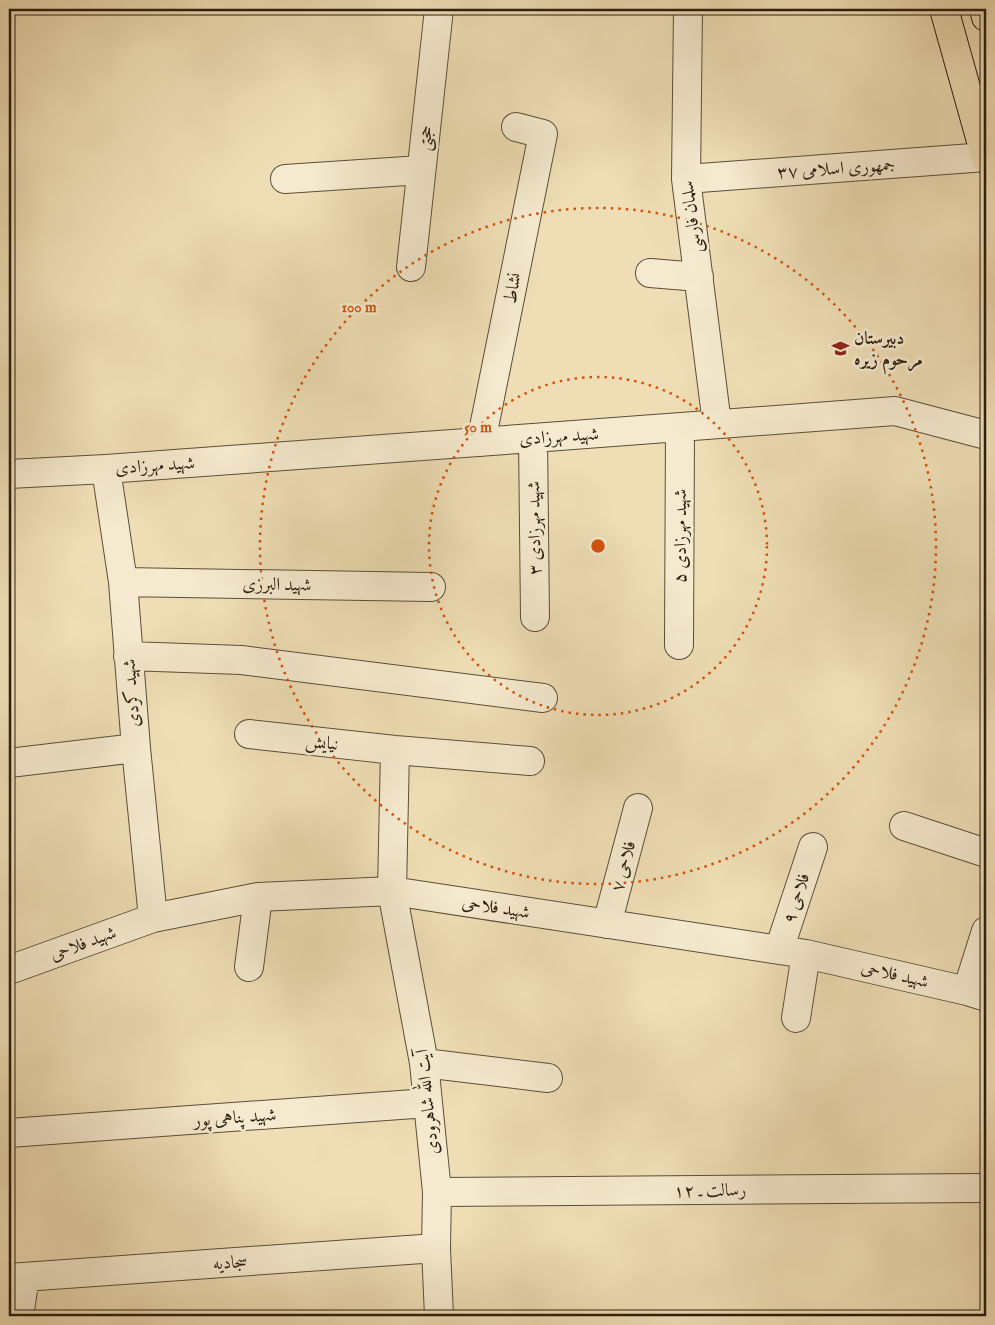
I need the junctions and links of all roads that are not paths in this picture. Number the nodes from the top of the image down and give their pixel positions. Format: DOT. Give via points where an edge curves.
graph roads {
  1 [pos="438,9"];
  2 [pos="688,9"];
  3 [pos="944,9"];
  4 [pos="984,9"];
  5 [pos="986,17"];
  6 [pos="516,128"];
  7 [pos="986,158"];
  8 [pos="421,170"];
  9 [pos="285,178"];
  10 [pos="686,179"];
  11 [pos="410,267"];
  12 [pos="650,274"];
  13 [pos="698,277"];
  14 [pos="717,424"];
  15 [pos="680,428"];
  16 [pos="986,435"];
  17 [pos="533,438"];
  18 [pos="481,442"];
  19 [pos="106,469"];
  20 [pos="9,474"];
  21 [pos="123,582"];
  22 [pos="431,587"];
  23 [pos="535,617"];
  24 [pos="680,645"];
  25 [pos="128,656"];
  26 [pos="544,698"];
  27 [pos="248,734"];
  28 [pos="136,748"];
  29 [pos="395,750"];
  30 [pos="530,761"];
  31 [pos="9,764"];
  32 [pos="638,808"];
  33 [pos="904,826"];
  34 [pos="813,847"];
  35 [pos="986,853"];
  36 [pos="392,891"];
  37 [pos="258,897"];
  38 [pos="153,918"];
  39 [pos="607,924"];
  40 [pos="986,931"];
  41 [pos="779,950"];
  42 [pos="806,954"];
  43 [pos="250,967"];
  44 [pos="9,970"];
  45 [pos="977,994"];
  46 [pos="796,1018"];
  47 [pos="424,1063"];
  48 [pos="548,1078"];
  49 [pos="428,1103"];
  50 [pos="9,1133"];
  51 [pos="984,1188"];
  52 [pos="437,1192"];
  53 [pos="436,1248"];
  54 [pos="17,1277"];
  55 [pos="19,1316"];
  56 [pos="439,1316"];
  1 -- 8 [label="street, حجتی"];
  2 -- 10 [label="street, سلمان فارسی"];
  3 -- 7 [label="main road"];
  4 -- 5 [label="main road"];
  6 -- 18 [label="street, نشاط" via="543,134"];
  7 -- 10 [label="street, جمهوری اسلامی ۳۷"];
  8 -- 9 [label="street"];
  8 -- 11 [label="street, حجتی"];
  10 -- 13 [label="street, سلمان فارسی"];
  12 -- 13 [label="street"];
  13 -- 14 [label="street, سلمان فارسی"];
  14 -- 15 [label="street, شهید مهرزادی"];
  14 -- 16 [label="street, شهید مهرزادی" via="895,411"];
  15 -- 17 [label="street, شهید مهرزادی"];
  15 -- 24 [label="street, شهید مهرزادی ۵"];
  17 -- 18 [label="street, شهید مهرزادی"];
  17 -- 23 [label="street, شهید مهرزادی ۳"];
  18 -- 19 [label="street, شهید مهرزادی"];
  19 -- 20 [label="street, شهید مهرزادی"];
  19 -- 21 [label="street, شهید کردی"];
  21 -- 22 [label="street, شهید البرزی"];
  21 -- 25 [label="street, شهید کردی"];
  25 -- 26 [label="street" via="241,660"];
  25 -- 28 [label="street, شهید کردی"];
  27 -- 29 [label="street, نیایش"];
  28 -- 31 [label="street"];
  28 -- 38 [label="street, شهید کردی"];
  29 -- 30 [label="street, نیایش"];
  29 -- 36 [label="street"];
  32 -- 39 [label="street, فلاحی ۷"];
  33 -- 35 [label="street"];
  34 -- 41 [label="street, فلاحی ۹"];
  36 -- 37 [label="street, شهید فلاحی"];
  36 -- 39 [label="street, شهید فلاحی"];
  36 -- 47 [label="street, آیت الله شاهرودی"];
  37 -- 38 [label="street, شهید فلاحی"];
  37 -- 43 [label="street"];
  38 -- 44 [label="street, شهید فلاحی"];
  39 -- 41 [label="street, شهید فلاحی"];
  40 -- 45 [label="street"];
  41 -- 42 [label="street, شهید فلاحی"];
  42 -- 45 [label="street, شهید فلاحی"];
  42 -- 46 [label="street"];
  47 -- 48 [label="street"];
  47 -- 49 [label="street, آیت الله شاهرودی"];
  49 -- 50 [label="street, شهید پناهی پور"];
  49 -- 52 [label="street, آیت الله شاهرودی"];
  51 -- 52 [label="street, رسالت ـ ۱۲"];
  52 -- 53 [label="street, آیت الله شاهرودی"];
  53 -- 54 [label="street, سجادیه"];
  53 -- 56 [label="street, آیت الله شاهرودی"];
  54 -- 55 [label="street"];
}
